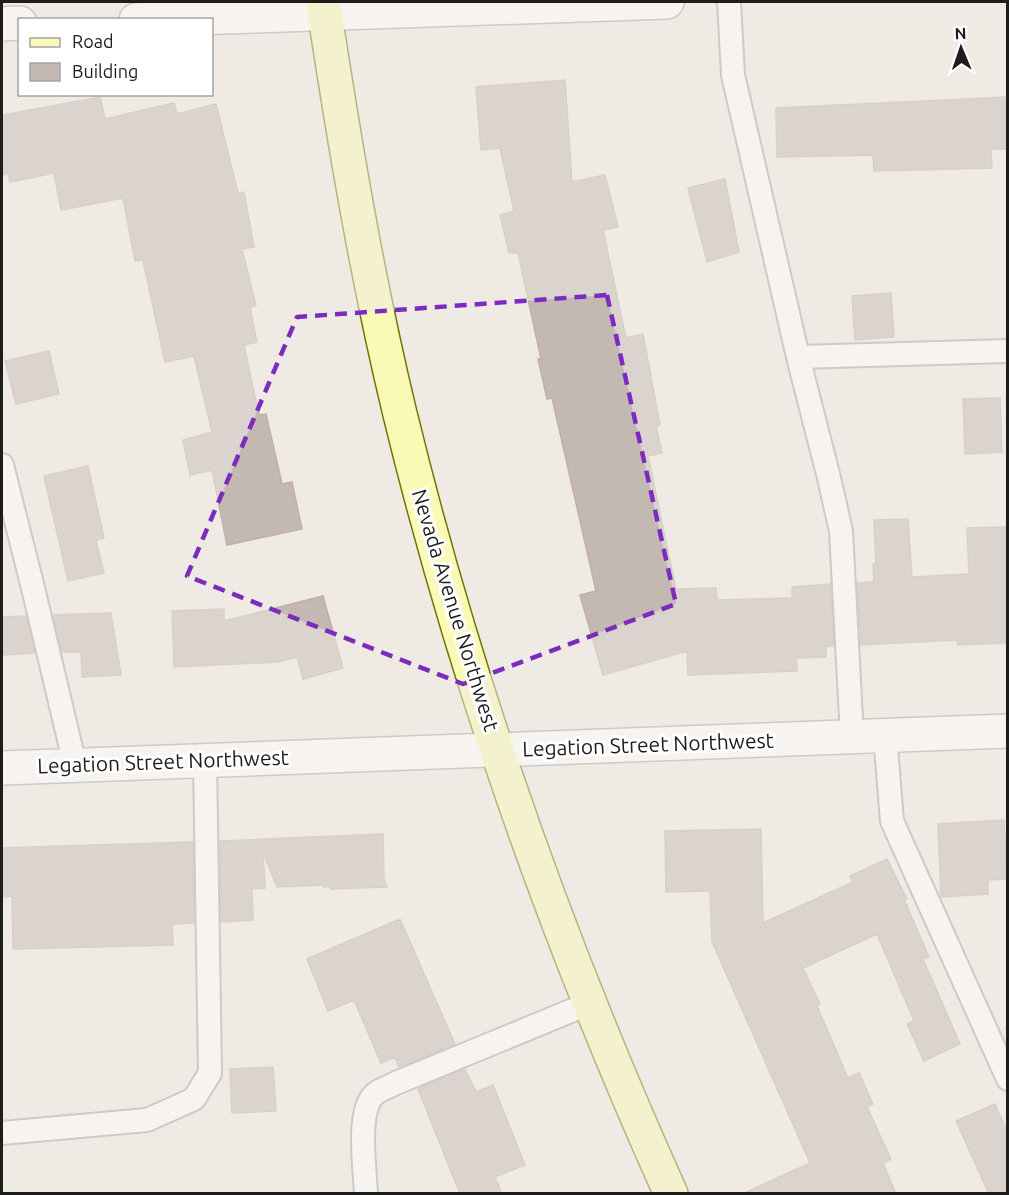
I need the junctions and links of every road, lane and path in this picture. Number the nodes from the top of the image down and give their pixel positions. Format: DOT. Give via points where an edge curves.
graph roads {
  1 [pos="667,2"];
  2 [pos="729,2"];
  3 [pos="324,8"];
  4 [pos="167,18"];
  5 [pos="18,23"];
  6 [pos="2,24"];
  7 [pos="1008,351"];
  8 [pos="798,357"];
  9 [pos="2,465"];
  10 [pos="1008,731"];
  11 [pos="885,735"];
  12 [pos="852,737"];
  13 [pos="498,749"];
  14 [pos="206,760"];
  15 [pos="75,765"];
  16 [pos="2,768"];
  17 [pos="590,1003"];
  18 [pos="1008,1079"];
  19 [pos="2,1132"];
  20 [pos="366,1194"];
  21 [pos="671,1194"];
  1 -- 3 [label="street"];
  2 -- 8 [label="lane" via="733,75"];
  3 -- 4 [label="street"];
  3 -- 13 [label="street, Nevada Avenue Northwest" via="356,209 397,402 455,616"];
  5 -- 6 [label="street"];
  7 -- 8 [label="lane"];
  8 -- 12 [label="lane" via="841,531"];
  9 -- 15 [label="lane"];
  10 -- 11 [label="street, Legation Street Northwest"];
  11 -- 12 [label="street, Legation Street Northwest"];
  11 -- 18 [label="lane" via="892,821"];
  12 -- 13 [label="street, Legation Street Northwest"];
  13 -- 14 [label="street, Legation Street Northwest"];
  13 -- 17 [label="street, Nevada Avenue Northwest"];
  14 -- 15 [label="street, Legation Street Northwest"];
  14 -- 19 [label="lane" via="210,1073 194,1100 147,1120"];
  15 -- 16 [label="street, Legation Street Northwest"];
  17 -- 20 [label="lane" via="373,1095 364,1124"];
  17 -- 21 [label="street, Nevada Avenue Northwest"];
}
